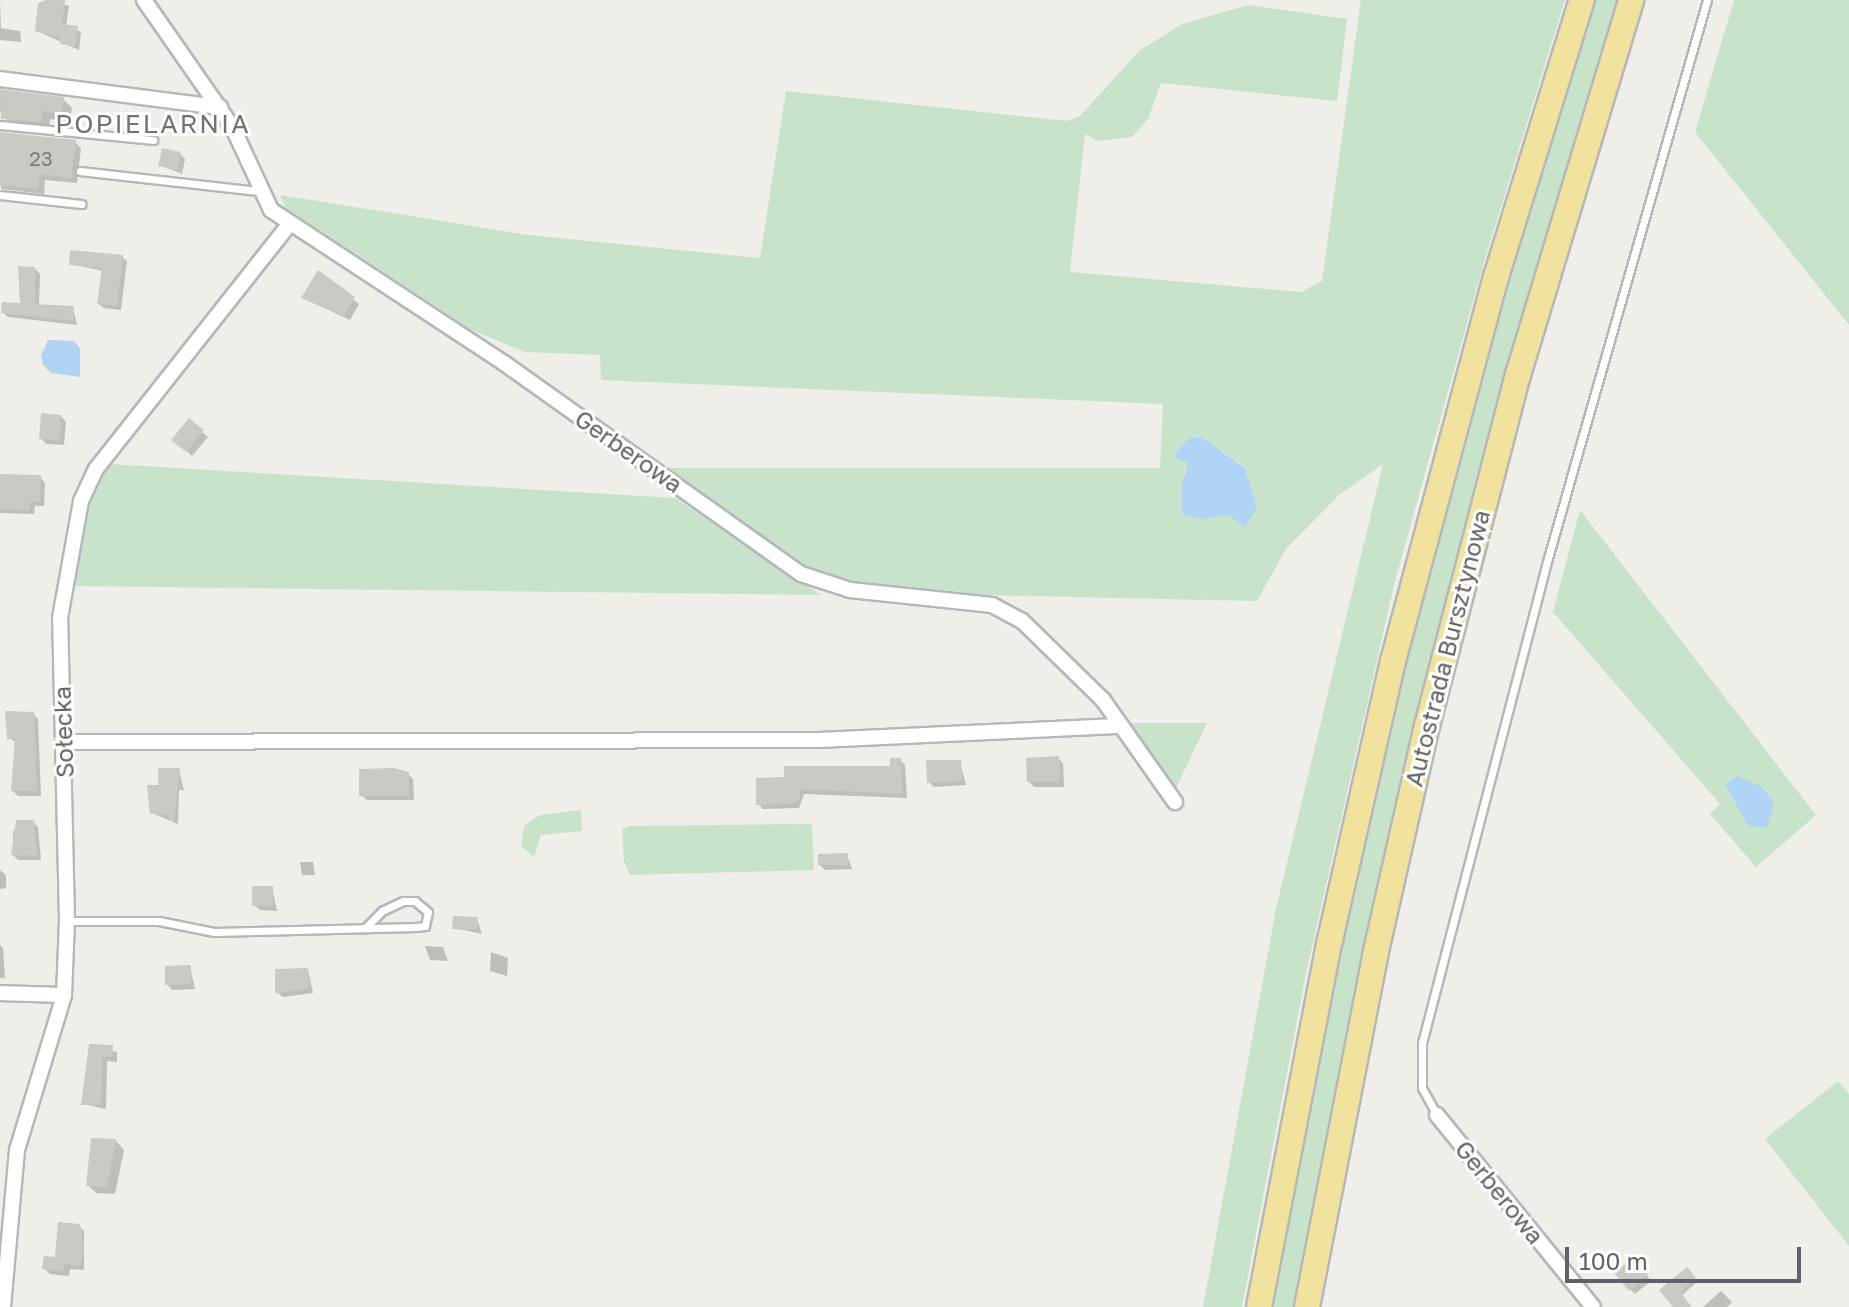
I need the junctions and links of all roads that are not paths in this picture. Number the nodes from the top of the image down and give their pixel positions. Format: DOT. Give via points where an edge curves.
graph roads {
  1 [pos="144,0"];
  2 [pos="1582,0"];
  3 [pos="1631,0"];
  4 [pos="1707,0"];
  5 [pos="0,79"];
  6 [pos="220,107"];
  7 [pos="0,125"];
  8 [pos="153,140"];
  9 [pos="80,171"];
  10 [pos="258,191"];
  11 [pos="0,195"];
  12 [pos="82,204"];
  13 [pos="290,223"];
  14 [pos="1121,726"];
  15 [pos="65,742"];
  16 [pos="1175,802"];
  17 [pos="67,921"];
  18 [pos="365,928"];
  19 [pos="0,993"];
  20 [pos="64,995"];
  21 [pos="1437,1115"];
  22 [pos="3,1272"];
  23 [pos="3,1307"];
  24 [pos="1259,1307"];
  25 [pos="1307,1307"];
  26 [pos="1593,1307"];
  1 -- 6 [label="street, Gerberowa"];
  2 -- 24 [label="highway, Autostrada Bursztynowa" via="1496,277 1393,661 1330,940"];
  3 -- 25 [label="highway, Autostrada Bursztynowa" via="1522,360 1465,572 1378,942"];
  4 -- 21 [label="lane" via="1548,558 1422,1043 1422,1088"];
  5 -- 6 [label="street"];
  6 -- 10 [label="street, Gerberowa"];
  7 -- 8 [label="lane"];
  9 -- 10 [label="lane"];
  10 -- 13 [label="street, Gerberowa" via="271,210"];
  11 -- 12 [label="lane"];
  13 -- 14 [label="street, Gerberowa" via="504,363 801,574 850,590 967,600 1007,612 1076,669"];
  13 -- 15 [label="street, Sołecka" via="86,485 60,618"];
  14 -- 15 [label="street" via="837,740"];
  14 -- 16 [label="street, Gerberowa"];
  15 -- 17 [label="street, Sołecka"];
  17 -- 18 [label="lane" via="159,921 214,932"];
  17 -- 20 [label="street, Sołecka"];
  18 -- 18 [label="lane" via="382,911 403,901 415,901 428,912 425,926"];
  19 -- 20 [label="street"];
  20 -- 22 [label="street, Sołecka" via="17,1150"];
  21 -- 26 [label="street, Gerberowa"];
  22 -- 23 [label="street, Sołecka"];
}
